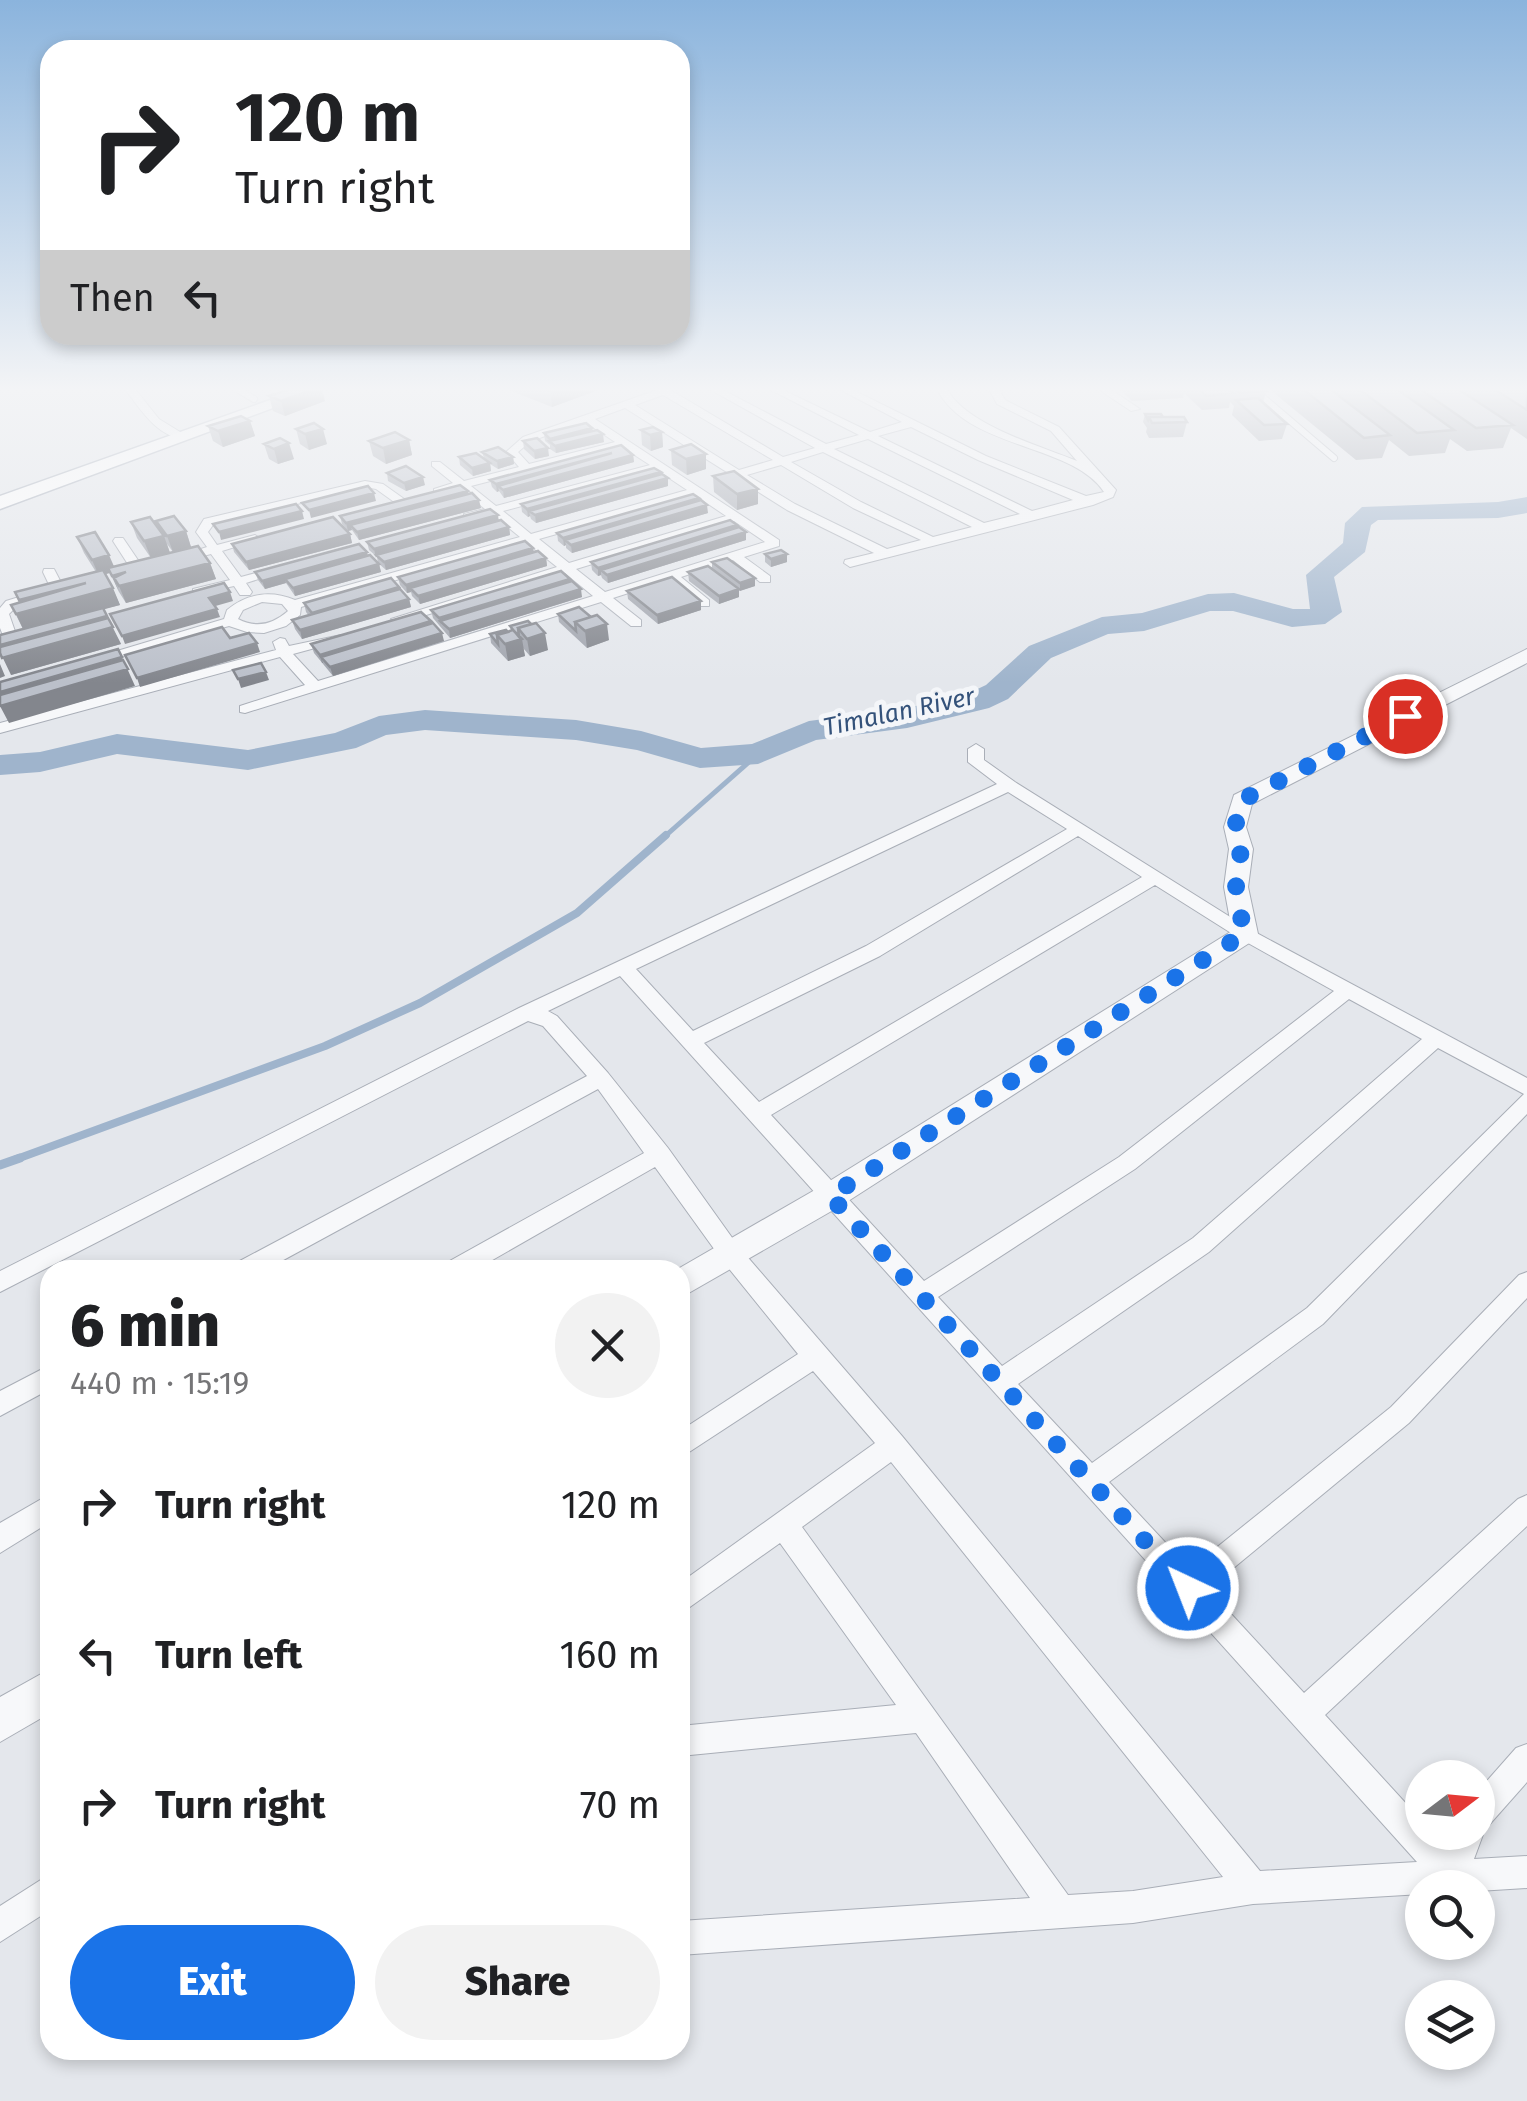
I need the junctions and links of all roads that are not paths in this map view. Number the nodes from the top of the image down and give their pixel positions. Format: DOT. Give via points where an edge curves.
graph roads {
  1 [pos="46,487"];
  2 [pos="353,487"];
  3 [pos="380,487"];
  4 [pos="455,487"];
  5 [pos="466,487"];
  6 [pos="581,487"];
  7 [pos="690,487"];
  8 [pos="762,487"];
  9 [pos="828,487"];
  10 [pos="903,487"];
  11 [pos="974,487"];
  12 [pos="1053,487"];
  13 [pos="1107,487"];
  14 [pos="696,491"];
  15 [pos="401,501"];
  16 [pos="1089,502"];
  17 [pos="0,504"];
  18 [pos="383,506"];
  19 [pos="495,510"];
  20 [pos="736,517"];
  21 [pos="1035,517"];
  22 [pos="458,520"];
  23 [pos="986,528"];
  24 [pos="270,535"];
  25 [pos="531,537"];
  26 [pos="119,541"];
  27 [pos="934,542"];
  28 [pos="214,549"];
  29 [pos="887,554"];
  30 [pos="734,556"];
  31 [pos="850,563"];
  32 [pos="291,567"];
  33 [pos="570,567"];
  34 [pos="138,569"];
  35 [pos="49,572"];
  36 [pos="122,574"];
  37 [pos="672,576"];
  38 [pos="764,579"];
  39 [pos="236,583"];
  40 [pos="74,586"];
  41 [pos="58,590"];
  42 [pos="180,597"];
  43 [pos="606,597"];
  44 [pos="253,600"];
  45 [pos="704,603"];
  46 [pos="294,605"];
  47 [pos="231,621"];
  48 [pos="636,623"];
  49 [pos="379,625"];
  50 [pos="275,626"];
  51 [pos="360,630"];
  52 [pos="30,636"];
  53 [pos="5,642"];
  54 [pos="284,654"];
  55 [pos="1527,655"];
  56 [pos="71,666"];
  57 [pos="316,687"];
  58 [pos="244,709"];
  59 [pos="0,728"];
  60 [pos="976,749"];
  61 [pos="1009,786"];
  62 [pos="1076,830"];
  63 [pos="1153,878"];
  64 [pos="1244,934"];
  65 [pos="623,967"];
  66 [pos="1348,990"];
  67 [pos="524,1014"];
  68 [pos="1436,1038"];
  69 [pos="690,1041"];
  70 [pos="601,1078"];
  71 [pos="1527,1087"];
  72 [pos="1527,1101"];
  73 [pos="756,1114"];
  74 [pos="660,1154"];
  75 [pos="830,1196"];
  76 [pos="730,1253"];
  77 [pos="43,1260"];
  78 [pos="263,1260"];
  79 [pos="472,1260"];
  80 [pos="40,1262"];
  81 [pos="690,1278"];
  82 [pos="0,1282"];
  83 [pos="1527,1282"];
  84 [pos="921,1295"];
  85 [pos="815,1356"];
  86 [pos="40,1382"];
  87 [pos="1000,1382"];
  88 [pos="0,1404"];
  89 [pos="690,1439"];
  90 [pos="893,1444"];
  91 [pos="1090,1480"];
  92 [pos="1527,1508"];
  93 [pos="40,1514"];
  94 [pos="785,1527"];
  95 [pos="0,1539"];
  96 [pos="1188,1588"];
  97 [pos="690,1593"];
  98 [pos="40,1696"];
  99 [pos="1304,1714"];
  100 [pos="923,1716"];
  101 [pos="0,1722"];
  102 [pos="690,1740"];
  103 [pos="1527,1759"];
  104 [pos="1495,1795"];
  105 [pos="1446,1870"];
  106 [pos="1527,1872"];
  107 [pos="1495,1874"];
  108 [pos="1405,1880"];
  109 [pos="1253,1888"];
  110 [pos="40,1897"];
  111 [pos="1060,1912"];
  112 [pos="0,1926"];
  113 [pos="690,1937"];
  1 -- 17 [label="main road"];
  2 -- 28 [label="street" via="208,522 202,532"];
  3 -- 15 [label="street"];
  4 -- 15 [label="street"];
  5 -- 19 [label="street"];
  6 -- 19 [label="street"];
  7 -- 14 [label="street"];
  8 -- 29 [label="street"];
  9 -- 27 [label="street"];
  10 -- 23 [label="street"];
  11 -- 21 [label="street"];
  12 -- 16 [label="street"];
  13 -- 16 [label="street" via="1104,498"];
  14 -- 20 [label="street"];
  14 -- 25 [label="street"];
  15 -- 18 [label="street"];
  16 -- 21 [label="street"];
  19 -- 22 [label="street"];
  19 -- 25 [label="street"];
  20 -- 30 [label="street" via="774,543"];
  20 -- 33 [label="street"];
  21 -- 23 [label="street"];
  23 -- 27 [label="street"];
  24 -- 28 [label="street"];
  25 -- 33 [label="street"];
  25 -- 46 [label="street"];
  26 -- 34 [label="street"];
  27 -- 29 [label="street"];
  28 -- 34 [label="street"];
  28 -- 39 [label="street"];
  29 -- 31 [label="street"];
  30 -- 37 [label="street"];
  30 -- 38 [label="street"];
  32 -- 39 [label="street"];
  33 -- 43 [label="street"];
  33 -- 49 [label="street"];
  34 -- 36 [label="street"];
  35 -- 41 [label="street"];
  37 -- 43 [label="street"];
  37 -- 45 [label="street"];
  39 -- 42 [label="street"];
  39 -- 44 [label="street"];
  40 -- 41 [label="street"];
  41 -- 53 [label="street" via="5,608"];
  43 -- 48 [label="street"];
  43 -- 57 [label="street"];
  44 -- 46 [label="street"];
  44 -- 47 [label="street" via="232,613"];
  46 -- 50 [label="street" via="288,620"];
  47 -- 50 [label="street" via="257,629"];
  47 -- 56 [label="street"];
  50 -- 54 [label="street"];
  51 -- 54 [label="street"];
  52 -- 53 [label="street"];
  54 -- 57 [label="street"];
  54 -- 59 [label="street"];
  55 -- 64 [label="street" via="1242,800 1235,827"];
  57 -- 58 [label="street"];
  60 -- 61 [label="street" via="976,762"];
  61 -- 62 [label="street"];
  61 -- 65 [label="street"];
  62 -- 63 [label="street"];
  62 -- 69 [label="street" via="873,951"];
  63 -- 64 [label="street"];
  63 -- 73 [label="street"];
  64 -- 66 [label="street"];
  64 -- 75 [label="street"];
  65 -- 67 [label="street"];
  65 -- 69 [label="street"];
  66 -- 68 [label="street"];
  66 -- 84 [label="street" via="1127,1163"];
  67 -- 70 [label="street" via="550,1021"];
  67 -- 77 [label="street"];
  68 -- 71 [label="street"];
  68 -- 87 [label="street" via="1201,1245"];
  69 -- 73 [label="street"];
  70 -- 74 [label="street"];
  70 -- 78 [label="street"];
  72 -- 91 [label="street" via="1315,1316"];
  73 -- 75 [label="street"];
  74 -- 76 [label="street"];
  74 -- 79 [label="street"];
  75 -- 76 [label="street"];
  75 -- 84 [label="street"];
  76 -- 81 [label="street"];
  76 -- 85 [label="street"];
  80 -- 82 [label="street"];
  83 -- 96 [label="street" via="1400,1415"];
  84 -- 87 [label="street"];
  85 -- 89 [label="street"];
  85 -- 90 [label="street"];
  86 -- 88 [label="street"];
  87 -- 91 [label="street"];
  90 -- 94 [label="street"];
  90 -- 109 [label="street"];
  91 -- 96 [label="street"];
  92 -- 99 [label="street"];
  93 -- 95 [label="street"];
  94 -- 97 [label="street"];
  94 -- 100 [label="street"];
  96 -- 99 [label="street"];
  98 -- 101 [label="street"];
  99 -- 105 [label="street"];
  100 -- 102 [label="street"];
  100 -- 111 [label="street"];
  103 -- 104 [label="street"];
  106 -- 107 [label="street"];
  108 -- 109 [label="street"];
  109 -- 111 [label="street"];
  110 -- 112 [label="street"];
  111 -- 113 [label="street"];
}
